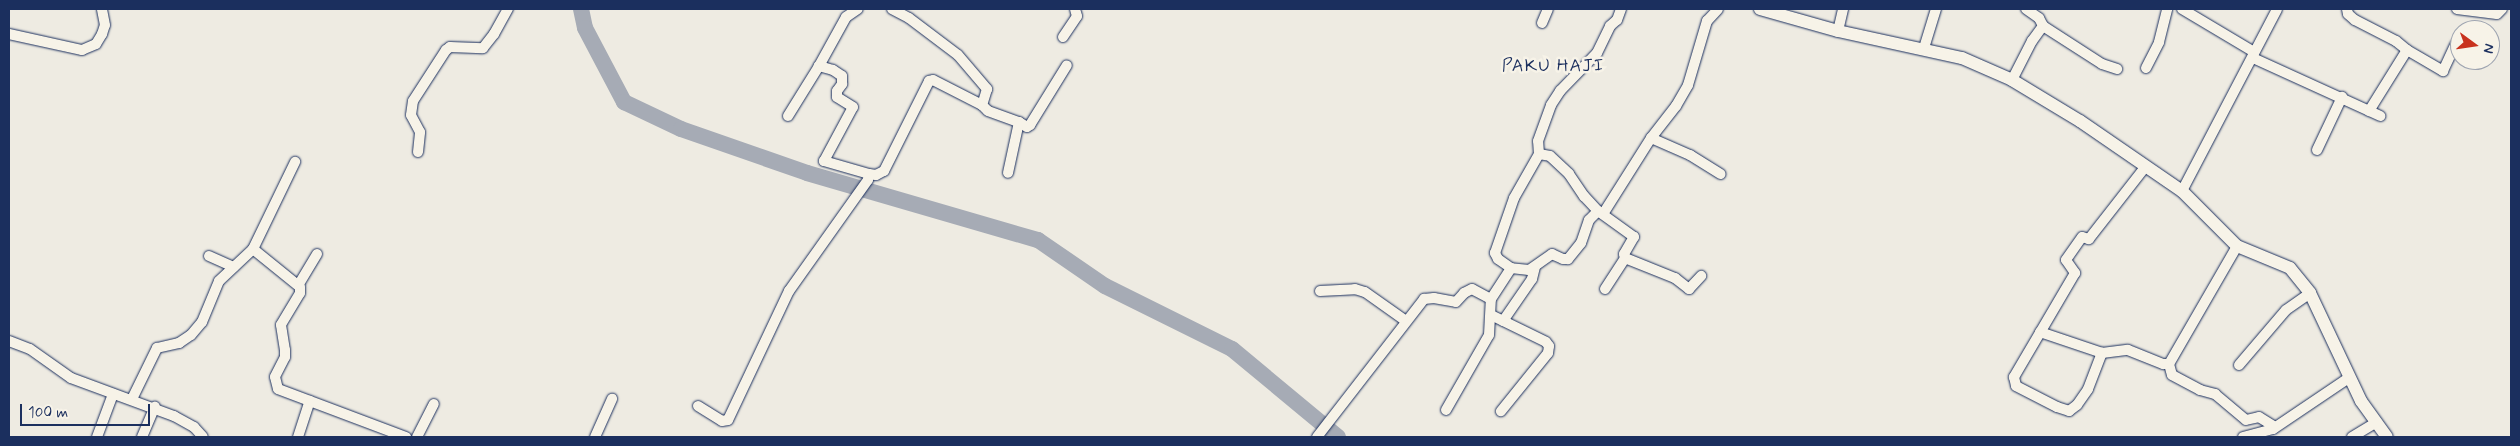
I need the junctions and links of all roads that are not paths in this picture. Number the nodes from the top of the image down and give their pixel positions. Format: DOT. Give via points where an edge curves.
graph roads {
  1 [pos="102,9"];
  2 [pos="508,9"];
  3 [pos="858,9"];
  4 [pos="892,9"];
  5 [pos="1076,9"];
  6 [pos="1548,9"];
  7 [pos="1622,9"];
  8 [pos="1718,9"];
  9 [pos="1760,9"];
  10 [pos="1843,9"];
  11 [pos="1936,9"];
  12 [pos="2026,9"];
  13 [pos="2167,9"];
  14 [pos="2182,9"];
  15 [pos="2277,9"];
  16 [pos="2347,9"];
  17 [pos="2458,9"];
  18 [pos="2502,9"];
  19 [pos="1542,23"];
  20 [pos="2043,26"];
  21 [pos="1838,31"];
  22 [pos="9,34"];
  23 [pos="1063,37"];
  24 [pos="1924,48"];
  25 [pos="2407,50"];
  26 [pos="2254,55"];
  27 [pos="2450,57"];
  28 [pos="1067,65"];
  29 [pos="819,66"];
  30 [pos="2146,68"];
  31 [pos="2117,69"];
  32 [pos="2012,80"];
  33 [pos="2342,97"];
  34 [pos="982,105"];
  35 [pos="2369,111"];
  36 [pos="788,116"];
  37 [pos="2380,116"];
  38 [pos="1019,122"];
  39 [pos="1651,138"];
  40 [pos="2317,150"];
  41 [pos="418,152"];
  42 [pos="1539,154"];
  43 [pos="295,162"];
  44 [pos="2146,166"];
  45 [pos="1008,173"];
  46 [pos="1720,174"];
  47 [pos="869,177"];
  48 [pos="2182,191"];
  49 [pos="1601,213"];
  50 [pos="2237,246"];
  51 [pos="253,249"];
  52 [pos="317,254"];
  53 [pos="209,256"];
  54 [pos="1626,258"];
  55 [pos="234,267"];
  56 [pos="1535,267"];
  57 [pos="1511,268"];
  58 [pos="1701,276"];
  59 [pos="299,284"];
  60 [pos="1605,289"];
  61 [pos="1320,291"];
  62 [pos="2310,293"];
  63 [pos="1491,299"];
  64 [pos="1491,315"];
  65 [pos="1406,321"];
  66 [pos="1503,321"];
  67 [pos="2040,332"];
  68 [pos="9,341"];
  69 [pos="2102,353"];
  70 [pos="2169,364"];
  71 [pos="2239,365"];
  72 [pos="2350,377"];
  73 [pos="114,394"];
  74 [pos="132,399"];
  75 [pos="612,399"];
  76 [pos="310,401"];
  77 [pos="434,404"];
  78 [pos="698,406"];
  79 [pos="155,408"];
  80 [pos="1446,410"];
  81 [pos="1501,411"];
  82 [pos="2377,422"];
  83 [pos="2275,427"];
  84 [pos="2263,435"];
  85 [pos="97,437"];
  86 [pos="142,437"];
  87 [pos="204,437"];
  88 [pos="298,437"];
  89 [pos="406,437"];
  90 [pos="417,437"];
  91 [pos="595,437"];
  92 [pos="1317,437"];
  93 [pos="2243,437"];
  94 [pos="2352,437"];
  95 [pos="2387,437"];
  1 -- 22 [label="street" via="105,25 102,34 96,44 82,50"];
  2 -- 41 [label="street" via="483,48 446,50 413,101 411,115 420,132"];
  3 -- 29 [label="street" via="846,17"];
  4 -- 34 [label="street" via="931,34 971,68 988,89"];
  5 -- 23 [label="street" via="1077,16"];
  6 -- 19 [label="street"];
  7 -- 42 [label="street" via="1597,53 1560,91 1551,106 1538,140"];
  8 -- 39 [label="street" via="1707,21 1692,72 1680,99"];
  9 -- 21 [label="street"];
  10 -- 21 [label="street"];
  11 -- 24 [label="street"];
  12 -- 20 [label="street" via="2039,18"];
  13 -- 30 [label="street" via="2159,42"];
  14 -- 26 [label="street"];
  15 -- 26 [label="street"];
  16 -- 25 [label="street" via="2349,16"];
  17 -- 18 [label="street" via="2497,14"];
  20 -- 31 [label="street" via="2102,64"];
  20 -- 32 [label="street"];
  21 -- 24 [label="street"];
  24 -- 32 [label="street" via="1962,58"];
  25 -- 27 [label="street" via="2444,71"];
  25 -- 35 [label="street"];
  26 -- 33 [label="street"];
  26 -- 48 [label="street"];
  28 -- 38 [label="street" via="1030,125 1027,127"];
  29 -- 36 [label="street"];
  29 -- 47 [label="street" via="842,76 837,97 853,107 824,161"];
  32 -- 44 [label="street"];
  33 -- 35 [label="street"];
  33 -- 40 [label="street"];
  34 -- 38 [label="street" via="988,111"];
  34 -- 47 [label="street" via="930,81 884,171"];
  35 -- 37 [label="street"];
  38 -- 45 [label="street"];
  39 -- 46 [label="street" via="1690,155"];
  39 -- 49 [label="street"];
  42 -- 49 [label="street" via="1550,156 1569,174"];
  42 -- 57 [label="street" via="1514,198 1495,252 1498,259"];
  43 -- 51 [label="street"];
  44 -- 48 [label="street"];
  44 -- 67 [label="street" via="2089,239 2082,237 2066,260 2075,273"];
  47 -- 78 [label="street" via="789,291 728,420 722,421"];
  48 -- 50 [label="street"];
  49 -- 54 [label="street" via="1634,237 1624,254"];
  49 -- 56 [label="street" via="1590,220 1581,243 1571,256 1563,259 1552,254"];
  50 -- 62 [label="street" via="2290,268"];
  50 -- 70 [label="street"];
  51 -- 55 [label="street"];
  51 -- 59 [label="street"];
  52 -- 59 [label="street"];
  53 -- 55 [label="street"];
  54 -- 58 [label="street" via="1675,278 1689,289"];
  54 -- 60 [label="street"];
  55 -- 74 [label="street" via="219,281 202,322 191,335 179,343 157,348"];
  56 -- 57 [label="street" via="1528,270"];
  56 -- 66 [label="street" via="1532,279"];
  57 -- 63 [label="street"];
  59 -- 76 [label="street" via="300,293 281,325 286,350 275,377 278,389"];
  61 -- 65 [label="street" via="1355,289 1365,292"];
  62 -- 71 [label="street" via="2286,310"];
  62 -- 72 [label="street"];
  63 -- 64 [label="street"];
  63 -- 65 [label="street" via="1472,289 1456,302 1425,298"];
  64 -- 66 [label="street"];
  64 -- 80 [label="street" via="1489,336"];
  65 -- 92 [label="street"];
  66 -- 81 [label="street" via="1546,342 1549,349"];
  67 -- 69 [label="street"];
  67 -- 69 [label="street" via="2014,377 2014,383 2062,410 2069,411 2077,405 2094,376"];
  68 -- 73 [label="street" via="30,349 71,378"];
  69 -- 70 [label="street" via="2128,350"];
  70 -- 83 [label="street" via="2172,375 2200,390 2216,394 2246,420 2262,417"];
  72 -- 82 [label="street" via="2361,401"];
  72 -- 83 [label="street"];
  73 -- 74 [label="street"];
  73 -- 85 [label="street"];
  74 -- 79 [label="street"];
  75 -- 91 [label="street"];
  76 -- 88 [label="street"];
  76 -- 89 [label="street"];
  77 -- 90 [label="street"];
  79 -- 86 [label="street"];
  79 -- 87 [label="street" via="194,427"];
  82 -- 94 [label="street"];
  82 -- 95 [label="street"];
  83 -- 84 [label="street"];
  84 -- 93 [label="street"];
}
